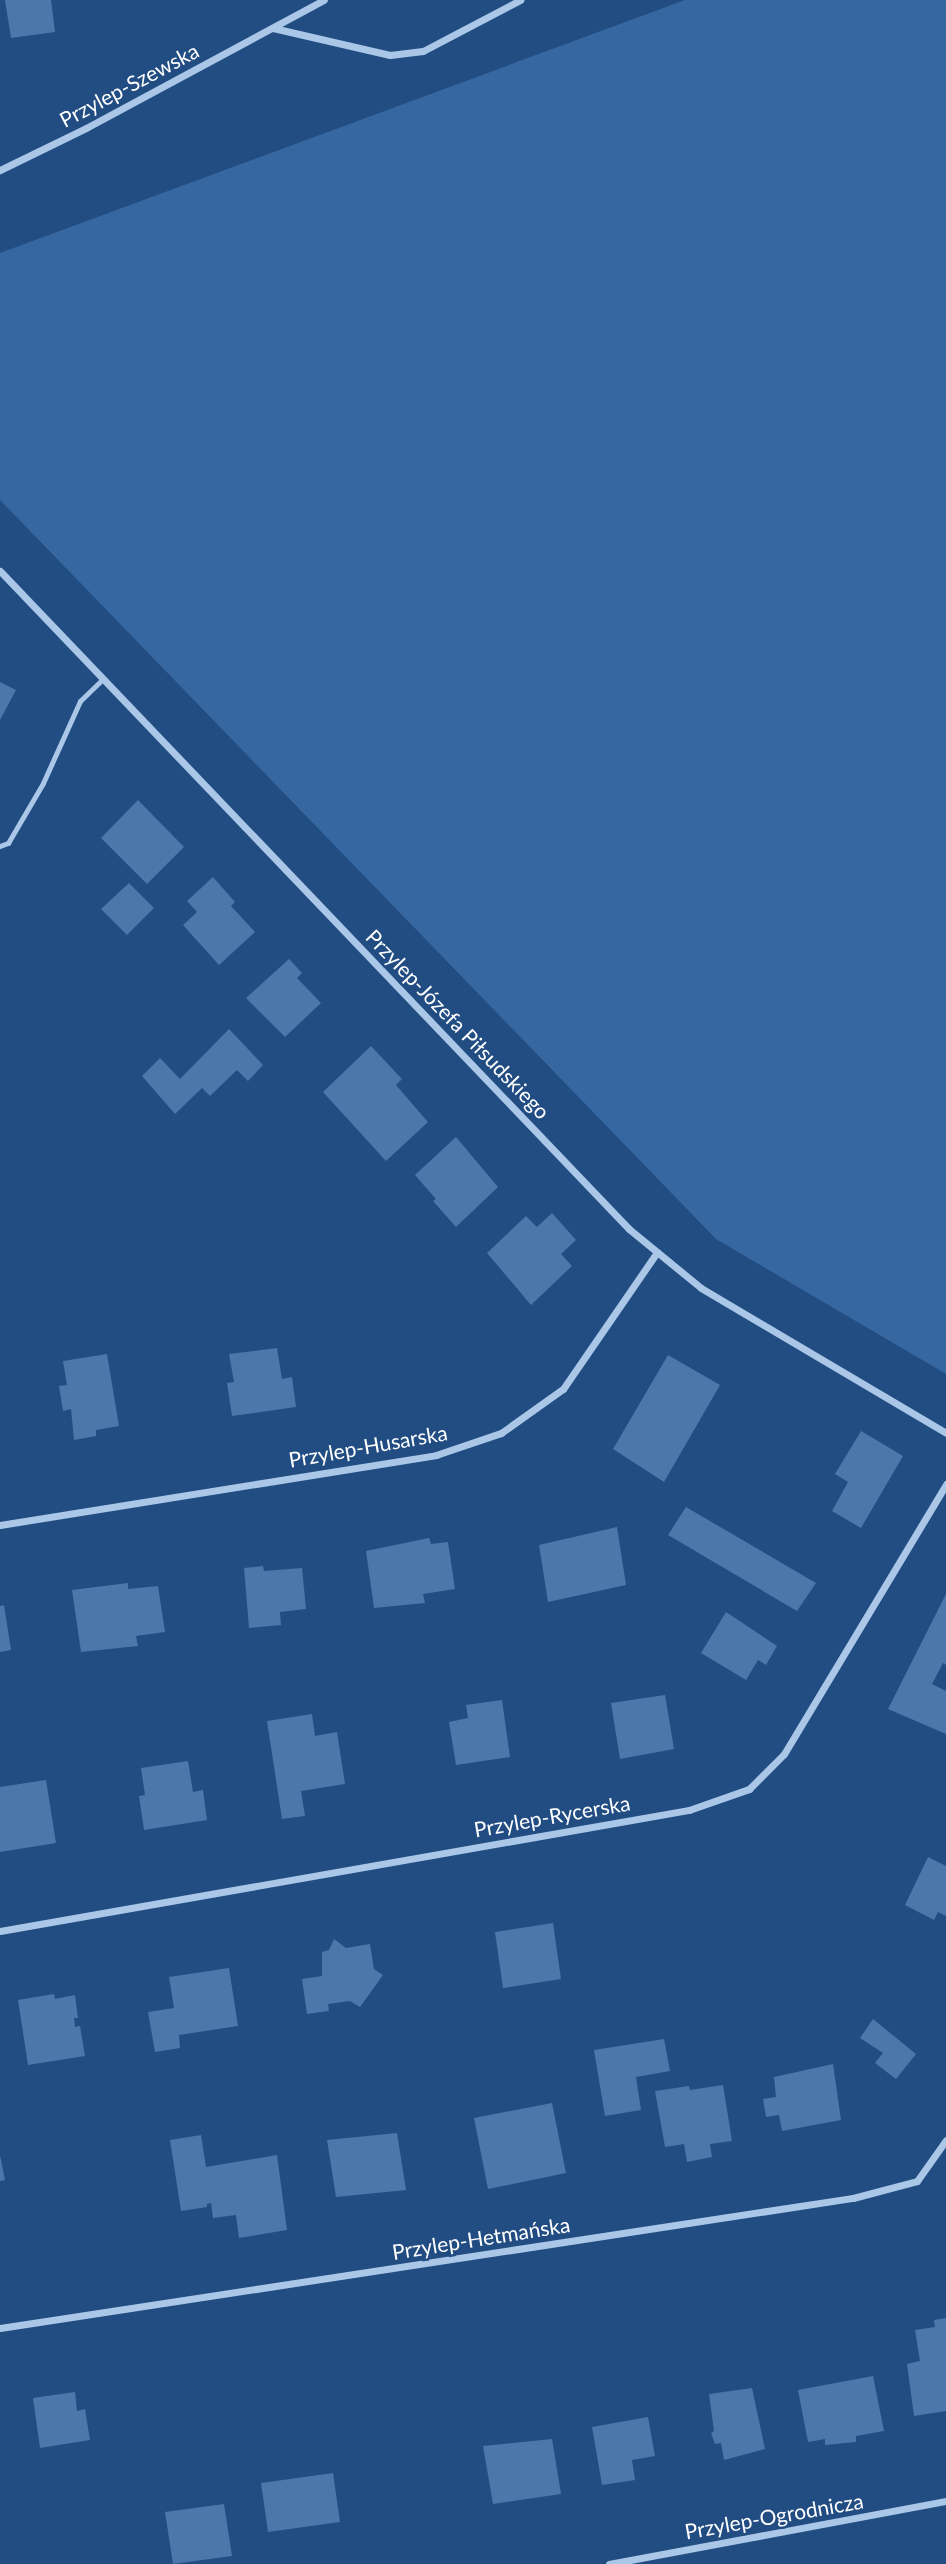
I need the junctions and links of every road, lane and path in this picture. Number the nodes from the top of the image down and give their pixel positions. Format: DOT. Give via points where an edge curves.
graph roads {
  1 [pos="324,0"];
  2 [pos="520,0"];
  3 [pos="273,28"];
  4 [pos="0,170"];
  5 [pos="0,571"];
  6 [pos="103,679"];
  7 [pos="0,846"];
  8 [pos="657,1252"];
  9 [pos="946,1433"];
  10 [pos="946,1484"];
  11 [pos="0,1525"];
  12 [pos="0,1931"];
  13 [pos="946,2140"];
  14 [pos="0,2328"];
  15 [pos="946,2501"];
  16 [pos="608,2564"];
  1 -- 3 [label="street, Przylep-Szewska"];
  2 -- 3 [label="street" via="423,51 401,54"];
  3 -- 4 [label="street, Przylep-Szewska"];
  5 -- 6 [label="street, Przylep-Józefa Piłsudskiego"];
  6 -- 7 [label="lane" via="80,701 43,783 8,843"];
  6 -- 8 [label="street, Przylep-Józefa Piłsudskiego" via="629,1229"];
  8 -- 9 [label="street, Przylep-Józefa Piłsudskiego" via="701,1288"];
  8 -- 11 [label="street, Przylep-Husarska" via="563,1389 501,1433 436,1455"];
  10 -- 12 [label="street, Przylep-Rycerska" via="783,1754 749,1789 689,1810"];
  13 -- 14 [label="street, Przylep-Hetmańska" via="917,2180 853,2198"];
  15 -- 16 [label="street, Przylep-Ogrodnicza"];
}
